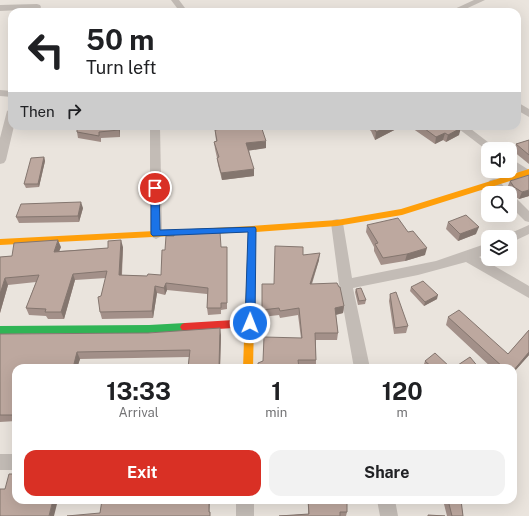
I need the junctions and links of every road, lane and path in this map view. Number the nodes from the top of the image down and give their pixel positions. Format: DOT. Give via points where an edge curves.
graph roads {
  1 [pos="44,0"];
  2 [pos="482,0"];
  3 [pos="37,8"];
  4 [pos="462,8"];
  5 [pos="8,127"];
  6 [pos="155,130"];
  7 [pos="466,130"];
  8 [pos="482,142"];
  9 [pos="0,160"];
  10 [pos="517,166"];
  11 [pos="528,173"];
  12 [pos="494,183"];
  13 [pos="497,186"];
  14 [pos="517,206"];
  15 [pos="529,218"];
  16 [pos="337,222"];
  17 [pos="252,229"];
  18 [pos="529,229"];
  19 [pos="156,234"];
  20 [pos="517,235"];
  21 [pos="0,242"];
  22 [pos="481,251"];
  23 [pos="468,257"];
  24 [pos="346,284"];
  25 [pos="529,293"];
  26 [pos="250,323"];
  27 [pos="0,330"];
  28 [pos="248,364"];
  29 [pos="361,364"];
  30 [pos="0,462"];
  31 [pos="12,462"];
  32 [pos="245,504"];
  33 [pos="387,504"];
  34 [pos="245,516"];
  35 [pos="389,516"];
  1 -- 3 [label="street"];
  2 -- 4 [label="street"];
  5 -- 9 [label="street"];
  6 -- 19 [label="street"];
  7 -- 8 [label="street"];
  10 -- 11 [label="street"];
  11 -- 12 [label="street"];
  12 -- 13 [label="street"];
  12 -- 16 [label="street" via="402,212"];
  14 -- 15 [label="street"];
  16 -- 17 [label="street"];
  16 -- 24 [label="street"];
  17 -- 19 [label="street"];
  17 -- 26 [label="street"];
  18 -- 20 [label="street"];
  19 -- 21 [label="street"];
  22 -- 23 [label="street"];
  23 -- 24 [label="street"];
  23 -- 25 [label="street"];
  24 -- 29 [label="street"];
  26 -- 27 [label="street" via="149,329"];
  26 -- 28 [label="street"];
  30 -- 31 [label="street"];
  32 -- 34 [label="street"];
  33 -- 35 [label="street"];
}
